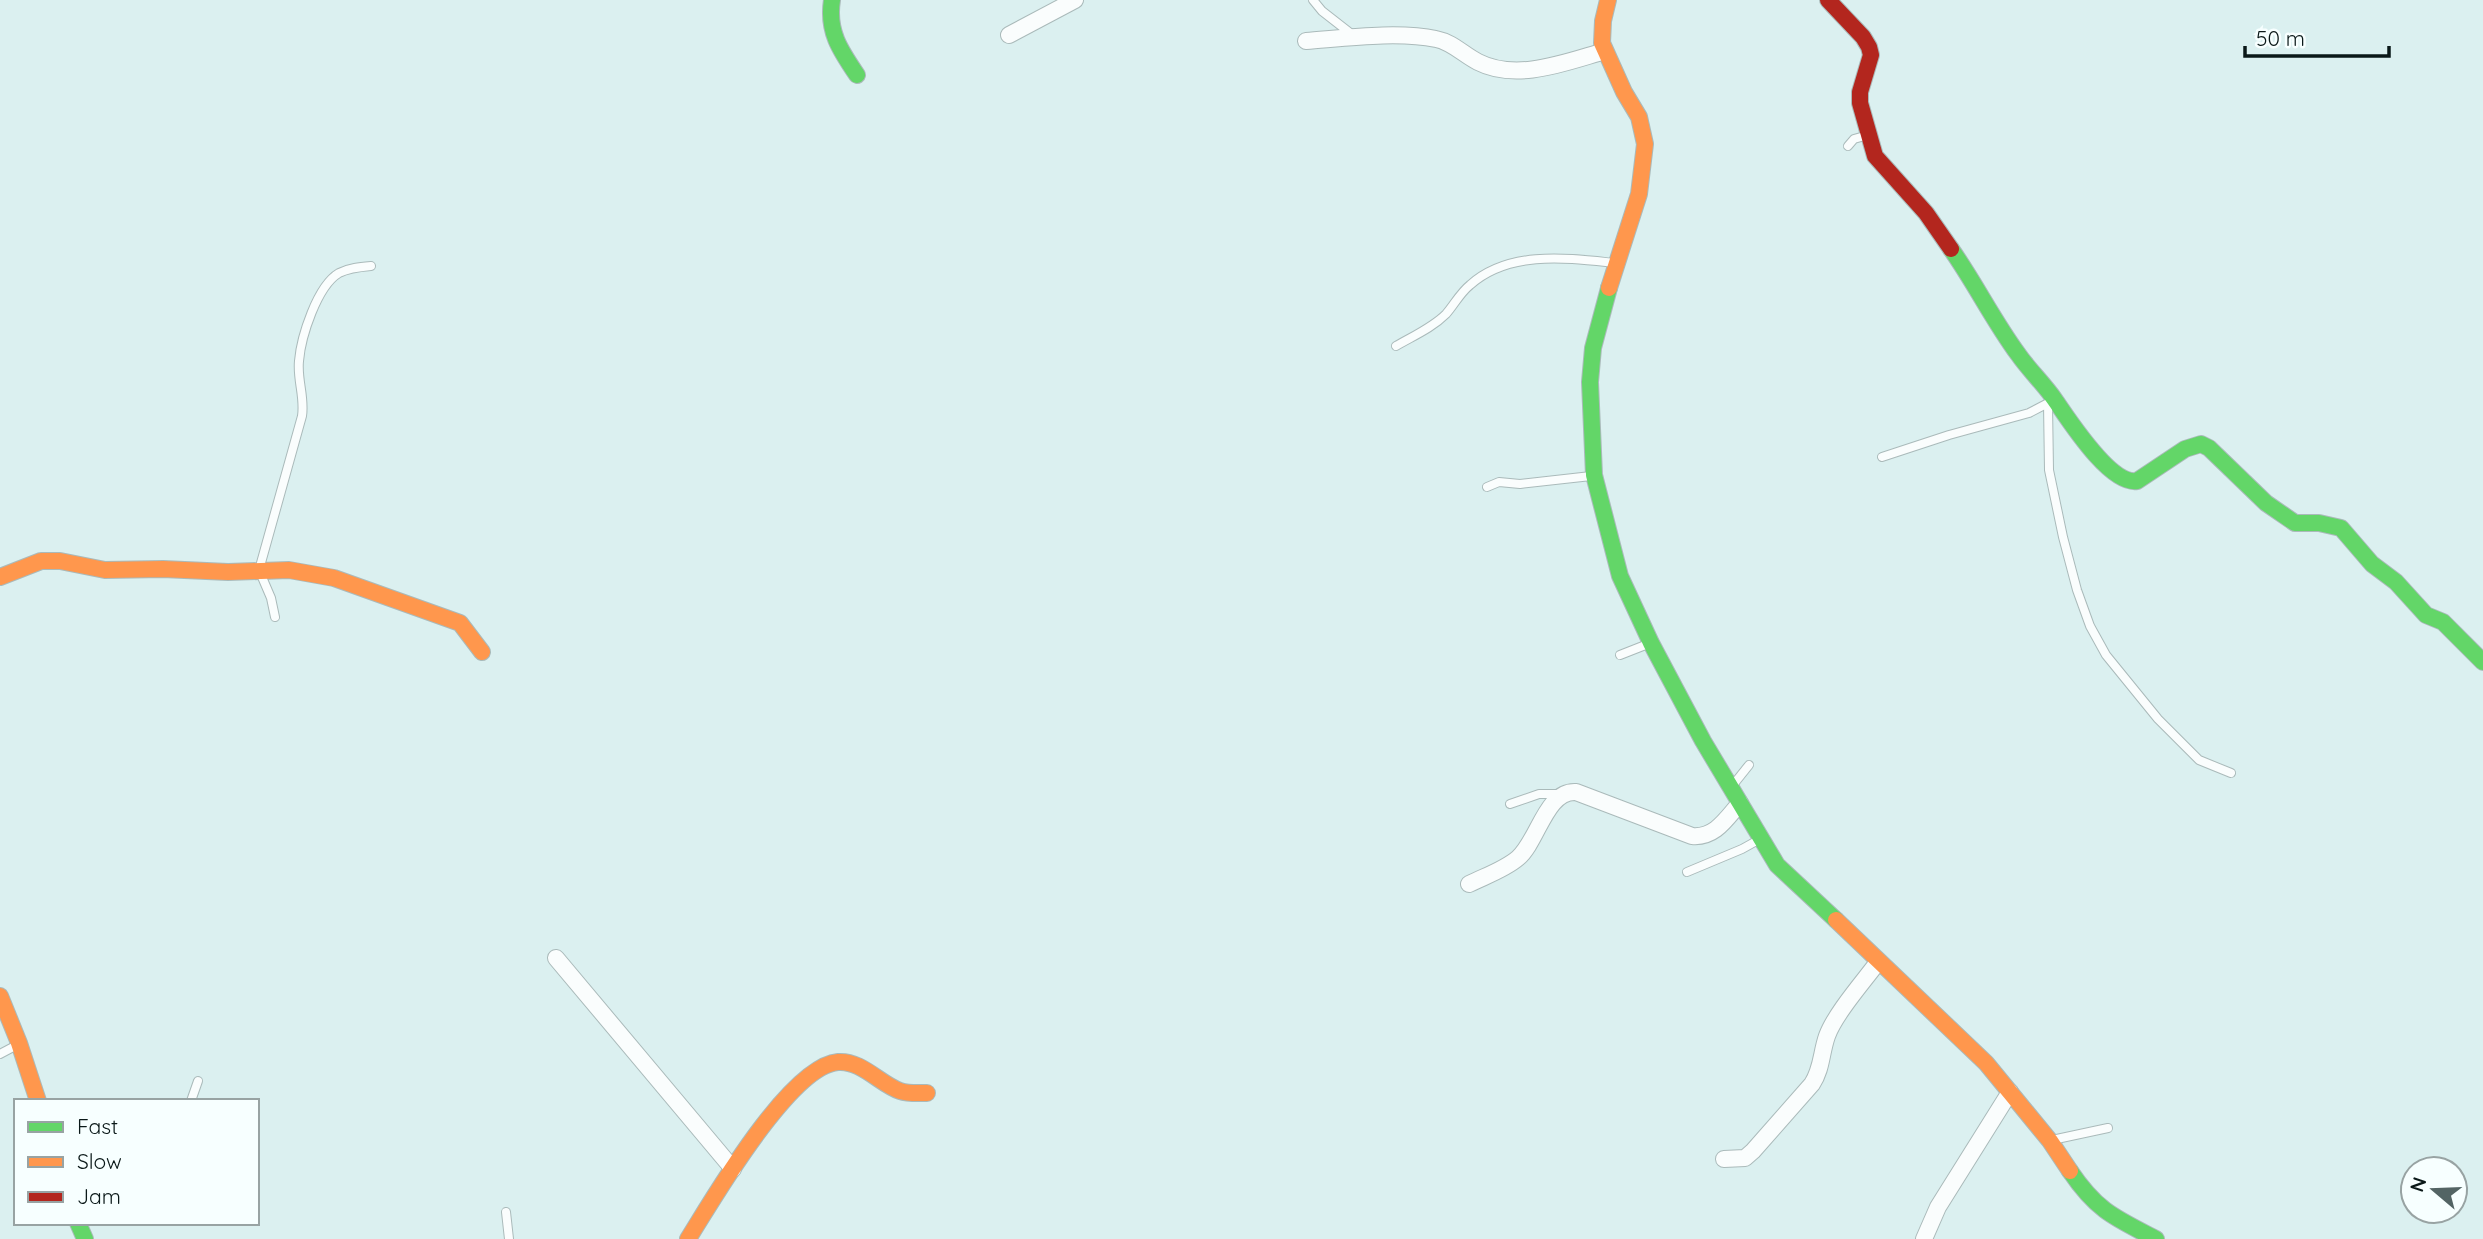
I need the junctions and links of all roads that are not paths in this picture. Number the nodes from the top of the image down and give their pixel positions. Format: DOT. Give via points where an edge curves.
graph roads {
  1 [pos="832,0"];
  2 [pos="1074,0"];
  3 [pos="1313,0"];
  4 [pos="1608,0"];
  5 [pos="1828,0"];
  6 [pos="1009,35"];
  7 [pos="1357,37"];
  8 [pos="1306,41"];
  9 [pos="1605,51"];
  10 [pos="857,75"];
  11 [pos="1868,135"];
  12 [pos="1848,146"];
  13 [pos="1617,264"];
  14 [pos="371,266"];
  15 [pos="1396,346"];
  16 [pos="2051,402"];
  17 [pos="1882,457"];
  18 [pos="1594,475"];
  19 [pos="1487,487"];
  20 [pos="259,570"];
  21 [pos="0,578"];
  22 [pos="275,617"];
  23 [pos="1651,643"];
  24 [pos="482,652"];
  25 [pos="1620,655"];
  26 [pos="2483,662"];
  27 [pos="1749,765"];
  28 [pos="2231,773"];
  29 [pos="1731,787"];
  30 [pos="1561,794"];
  31 [pos="1740,803"];
  32 [pos="1510,804"];
  33 [pos="1760,839"];
  34 [pos="1688,872"];
  35 [pos="1469,884"];
  36 [pos="556,958"];
  37 [pos="1878,962"];
  38 [pos="0,996"];
  39 [pos="8,1049"];
  40 [pos="198,1081"];
  41 [pos="2010,1092"];
  42 [pos="927,1093"];
  43 [pos="37,1099"];
  44 [pos="192,1099"];
  45 [pos="2108,1128"];
  46 [pos="2050,1141"];
  47 [pos="1724,1159"];
  48 [pos="733,1168"];
  49 [pos="506,1212"];
  50 [pos="509,1239"];
  51 [pos="688,1239"];
  52 [pos="1924,1239"];
  53 [pos="2156,1239"];
  1 -- 10 [label="street" via="829,28"];
  2 -- 6 [label="street"];
  3 -- 7 [label="lane"];
  4 -- 9 [label="street" via="1601,32"];
  5 -- 11 [label="street" via="1863,37 1871,55 1860,92"];
  7 -- 8 [label="street"];
  7 -- 9 [label="street" via="1436,39 1479,63 1507,69 1551,67"];
  9 -- 13 [label="street" via="1639,117 1645,144 1639,194"];
  11 -- 12 [label="lane"];
  11 -- 16 [label="street" via="1879,162 1926,213"];
  13 -- 15 [label="lane" via="1546,257 1489,272 1469,285 1434,324"];
  13 -- 18 [label="street" via="1593,348"];
  14 -- 20 [label="lane" via="337,274 313,310 299,361 302,416"];
  16 -- 17 [label="lane" via="2029,413"];
  16 -- 26 [label="street" via="2119,477 2131,482 2147,477 2185,449 2201,444 2209,448 2295,523 2341,528 2426,615 2458,634"];
  16 -- 28 [label="lane" via="2049,470 2066,550 2090,626 2106,655 2158,719 2199,760"];
  18 -- 19 [label="lane" via="1520,484 1499,482"];
  18 -- 23 [label="street" via="1620,576"];
  20 -- 21 [label="street" via="105,570 41,561"];
  20 -- 22 [label="lane"];
  20 -- 24 [label="street" via="334,578 454,621 464,626"];
  23 -- 25 [label="lane"];
  23 -- 29 [label="street"];
  27 -- 29 [label="lane"];
  29 -- 31 [label="street"];
  30 -- 31 [label="street" via="1576,792 1701,837 1717,829"];
  30 -- 32 [label="lane" via="1539,794"];
  30 -- 35 [label="street" via="1518,858"];
  31 -- 33 [label="street"];
  33 -- 34 [label="lane"];
  33 -- 37 [label="street" via="1777,864"];
  36 -- 48 [label="street"];
  37 -- 41 [label="street" via="1986,1063"];
  37 -- 47 [label="street" via="1833,1024 1812,1084 1754,1151 1745,1158"];
  38 -- 39 [label="street"];
  39 -- 43 [label="street"];
  40 -- 44 [label="lane"];
  41 -- 46 [label="street"];
  41 -- 52 [label="street" via="1938,1207"];
  42 -- 48 [label="street" via="903,1093 837,1062 823,1065 791,1094"];
  45 -- 46 [label="lane"];
  46 -- 53 [label="street" via="2082,1189 2104,1212"];
  48 -- 51 [label="street"];
  49 -- 50 [label="lane"];
}
